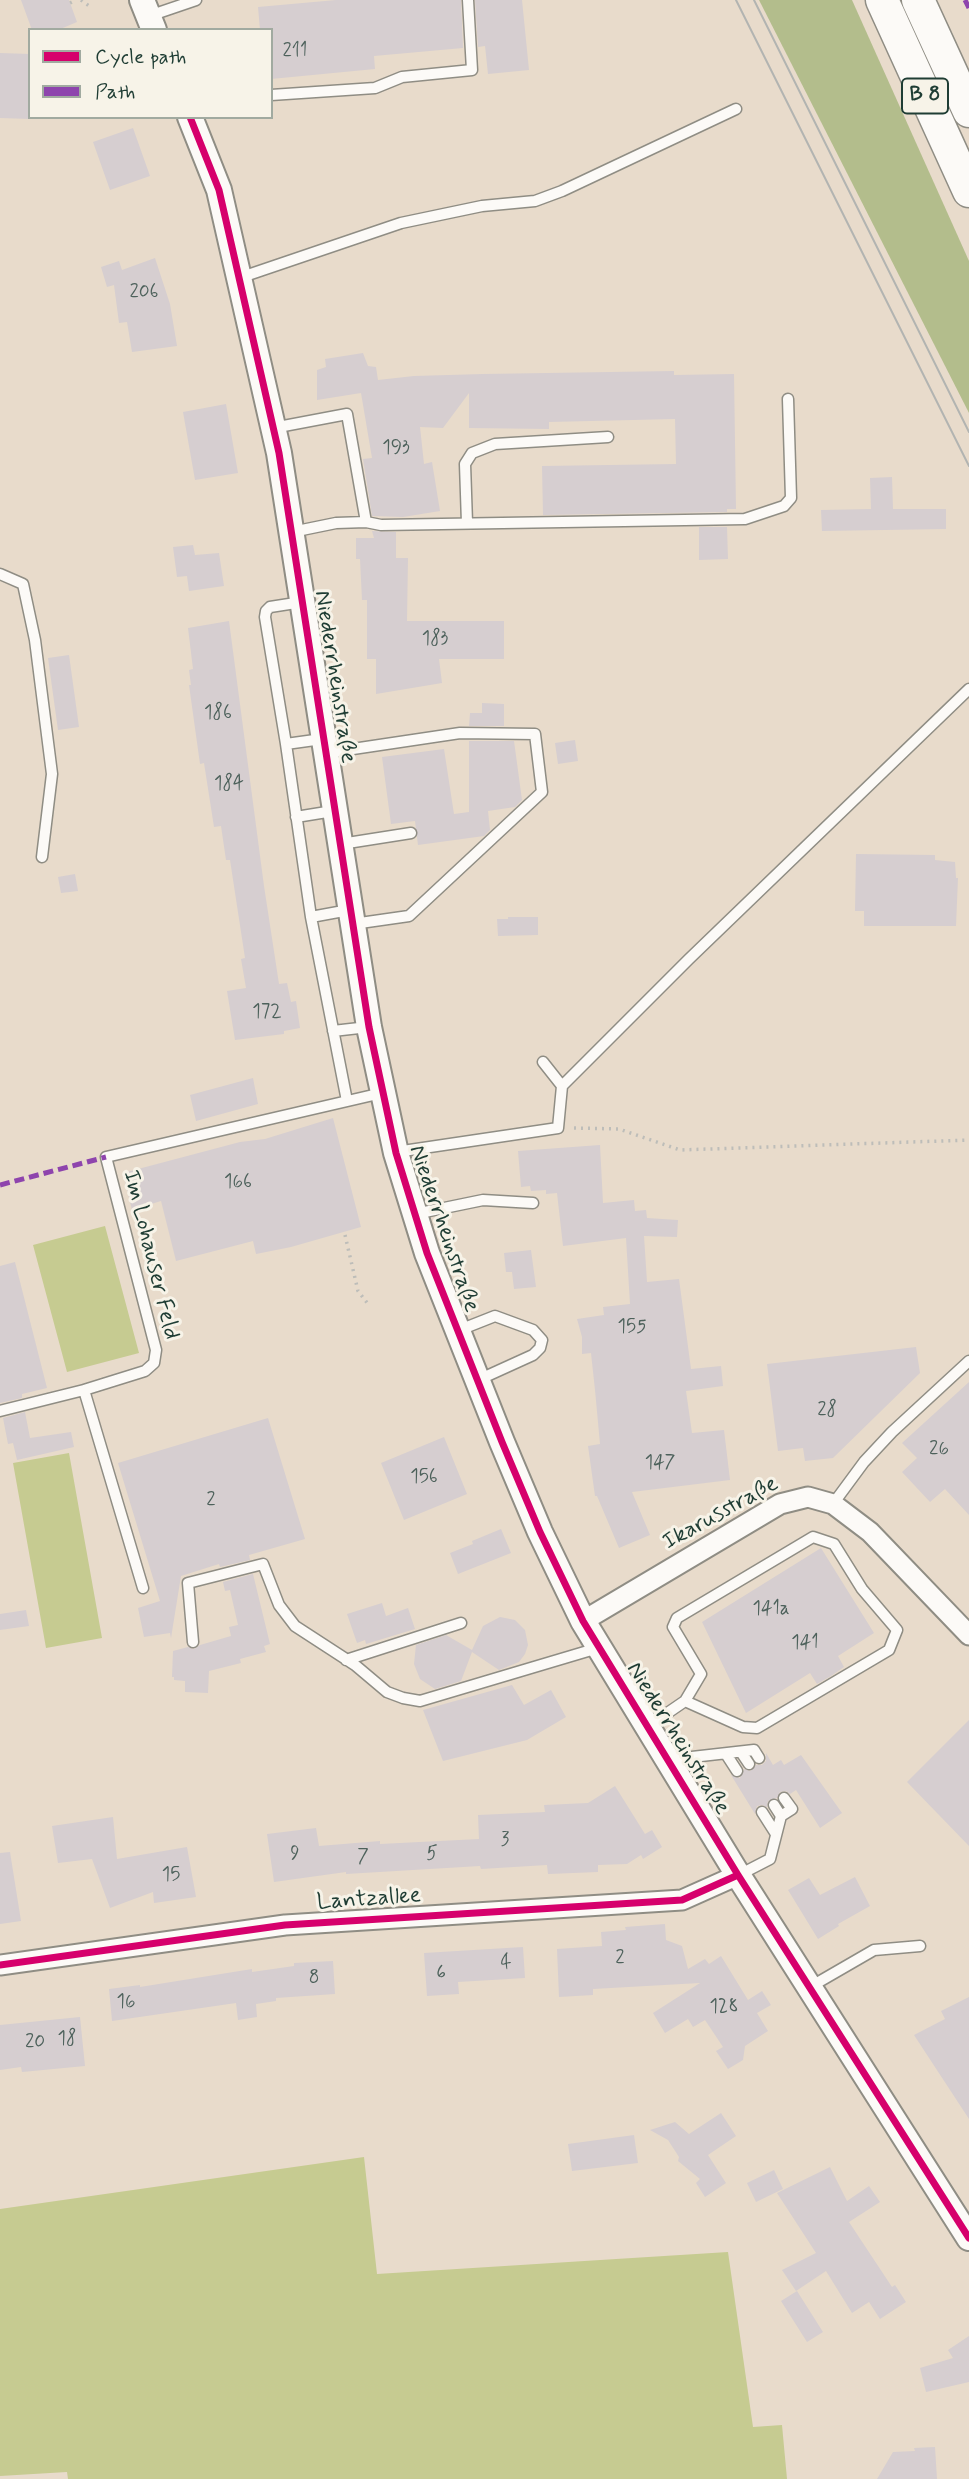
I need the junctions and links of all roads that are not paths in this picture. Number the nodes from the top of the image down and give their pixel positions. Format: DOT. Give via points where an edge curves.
graph roads {
  1 [pos="196,0"];
  2 [pos="468,0"];
  3 [pos="882,0"];
  4 [pos="918,0"];
  5 [pos="149,15"];
  6 [pos="273,95"];
  7 [pos="736,110"];
  8 [pos="969,111"];
  9 [pos="191,119"];
  10 [pos="969,191"];
  11 [pos="239,278"];
  12 [pos="788,399"];
  13 [pos="273,428"];
  14 [pos="608,437"];
  15 [pos="366,522"];
  16 [pos="467,523"];
  17 [pos="291,532"];
  18 [pos="0,574"];
  19 [pos="302,602"];
  20 [pos="969,689"];
  21 [pos="286,744"];
  22 [pos="325,746"];
  23 [pos="335,810"];
  24 [pos="296,817"];
  25 [pos="411,833"];
  26 [pos="340,844"];
  27 [pos="42,857"];
  28 [pos="312,917"];
  29 [pos="352,917"];
  30 [pos="369,1027"];
  31 [pos="334,1031"];
  32 [pos="543,1062"];
  33 [pos="562,1086"];
  34 [pos="382,1093"];
  35 [pos="347,1101"];
  36 [pos="396,1153"];
  37 [pos="533,1203"];
  38 [pos="415,1214"];
  39 [pos="457,1331"];
  40 [pos="969,1362"];
  41 [pos="477,1381"];
  42 [pos="84,1390"];
  43 [pos="0,1411"];
  44 [pos="833,1504"];
  45 [pos="143,1588"];
  46 [pos="583,1622"];
  47 [pos="461,1623"];
  48 [pos="969,1634"];
  49 [pos="192,1642"];
  50 [pos="599,1648"];
  51 [pos="346,1660"];
  52 [pos="685,1701"];
  53 [pos="647,1727"];
  54 [pos="741,1752"];
  55 [pos="726,1754"];
  56 [pos="759,1758"];
  57 [pos="749,1764"];
  58 [pos="670,1765"];
  59 [pos="737,1771"];
  60 [pos="784,1798"];
  61 [pos="774,1805"];
  62 [pos="762,1812"];
  63 [pos="781,1816"];
  64 [pos="776,1834"];
  65 [pos="738,1875"];
  66 [pos="920,1946"];
  67 [pos="0,1965"];
  68 [pos="810,1988"];
  69 [pos="969,2238"];
  1 -- 5 [label="lane"];
  2 -- 6 [label="lane" via="472,70 402,77 375,88"];
  3 -- 10 [label="main road, B 8"];
  4 -- 8 [label="main road, B 8"];
  7 -- 11 [label="lane" via="535,201 482,206 401,223"];
  9 -- 11 [label="street, Niederrheinstraße" via="219,190"];
  11 -- 13 [label="street, Niederrheinstraße"];
  12 -- 16 [label="lane" via="791,498 784,506 745,519"];
  13 -- 15 [label="lane" via="346,414"];
  13 -- 17 [label="street, Niederrheinstraße"];
  14 -- 16 [label="lane" via="495,444 472,453 465,464"];
  15 -- 16 [label="lane"];
  15 -- 17 [label="lane"];
  17 -- 19 [label="street, Niederrheinstraße"];
  18 -- 27 [label="lane" via="23,584 35,640 51,774"];
  19 -- 21 [label="lane" via="266,611"];
  19 -- 22 [label="street, Niederrheinstraße"];
  20 -- 33 [label="lane"];
  21 -- 22 [label="lane"];
  21 -- 24 [label="lane"];
  22 -- 23 [label="street, Niederrheinstraße"];
  22 -- 29 [label="lane" via="460,733 535,734 542,792 409,916"];
  23 -- 24 [label="lane"];
  23 -- 26 [label="street, Niederrheinstraße"];
  24 -- 28 [label="lane"];
  25 -- 26 [label="lane"];
  26 -- 29 [label="street, Niederrheinstraße"];
  28 -- 29 [label="lane"];
  28 -- 31 [label="lane"];
  29 -- 30 [label="street, Niederrheinstraße"];
  30 -- 31 [label="lane"];
  30 -- 34 [label="street, Niederrheinstraße"];
  31 -- 35 [label="lane"];
  32 -- 33 [label="lane"];
  33 -- 36 [label="lane" via="558,1128"];
  34 -- 35 [label="lane, Im Lohauser Feld"];
  34 -- 36 [label="street, Niederrheinstraße"];
  35 -- 42 [label="lane, Im Lohauser Feld" via="106,1157 156,1350 154,1363 145,1371"];
  36 -- 38 [label="street, Niederrheinstraße"];
  37 -- 38 [label="lane" via="483,1200"];
  38 -- 39 [label="street, Niederrheinstraße"];
  39 -- 41 [label="street, Niederrheinstraße"];
  39 -- 41 [label="lane" via="495,1316 533,1330 541,1340 533,1355"];
  40 -- 44 [label="lane" via="892,1432"];
  41 -- 46 [label="street, Niederrheinstraße"];
  42 -- 43 [label="lane"];
  42 -- 45 [label="lane"];
  44 -- 46 [label="street, Ikarusstraße" via="808,1497 780,1504"];
  44 -- 48 [label="street, Ikarusstraße" via="870,1532"];
  46 -- 50 [label="street, Niederrheinstraße"];
  47 -- 51 [label="lane"];
  49 -- 51 [label="lane" via="188,1583 263,1564 279,1605 295,1626"];
  50 -- 51 [label="lane" via="420,1701 387,1692"];
  50 -- 53 [label="street, Niederrheinstraße"];
  52 -- 52 [label="lane" via="743,1727 757,1728 890,1650 897,1630 863,1589 835,1544 813,1537 677,1618 673,1627 701,1674"];
  52 -- 53 [label="lane"];
  53 -- 58 [label="street, Niederrheinstraße"];
  54 -- 55 [label="lane"];
  54 -- 56 [label="lane" via="754,1750"];
  54 -- 57 [label="lane"];
  55 -- 58 [label="lane" via="683,1758"];
  55 -- 59 [label="lane"];
  58 -- 65 [label="street, Niederrheinstraße"];
  60 -- 63 [label="lane" via="792,1809"];
  61 -- 63 [label="lane"];
  62 -- 64 [label="lane"];
  63 -- 64 [label="lane"];
  64 -- 65 [label="lane" via="770,1859"];
  65 -- 67 [label="street, Lantzallee" via="682,1900 285,1925"];
  65 -- 68 [label="street, Niederrheinstraße"];
  66 -- 68 [label="lane" via="874,1950"];
  68 -- 69 [label="street, Niederrheinstraße"];
}
